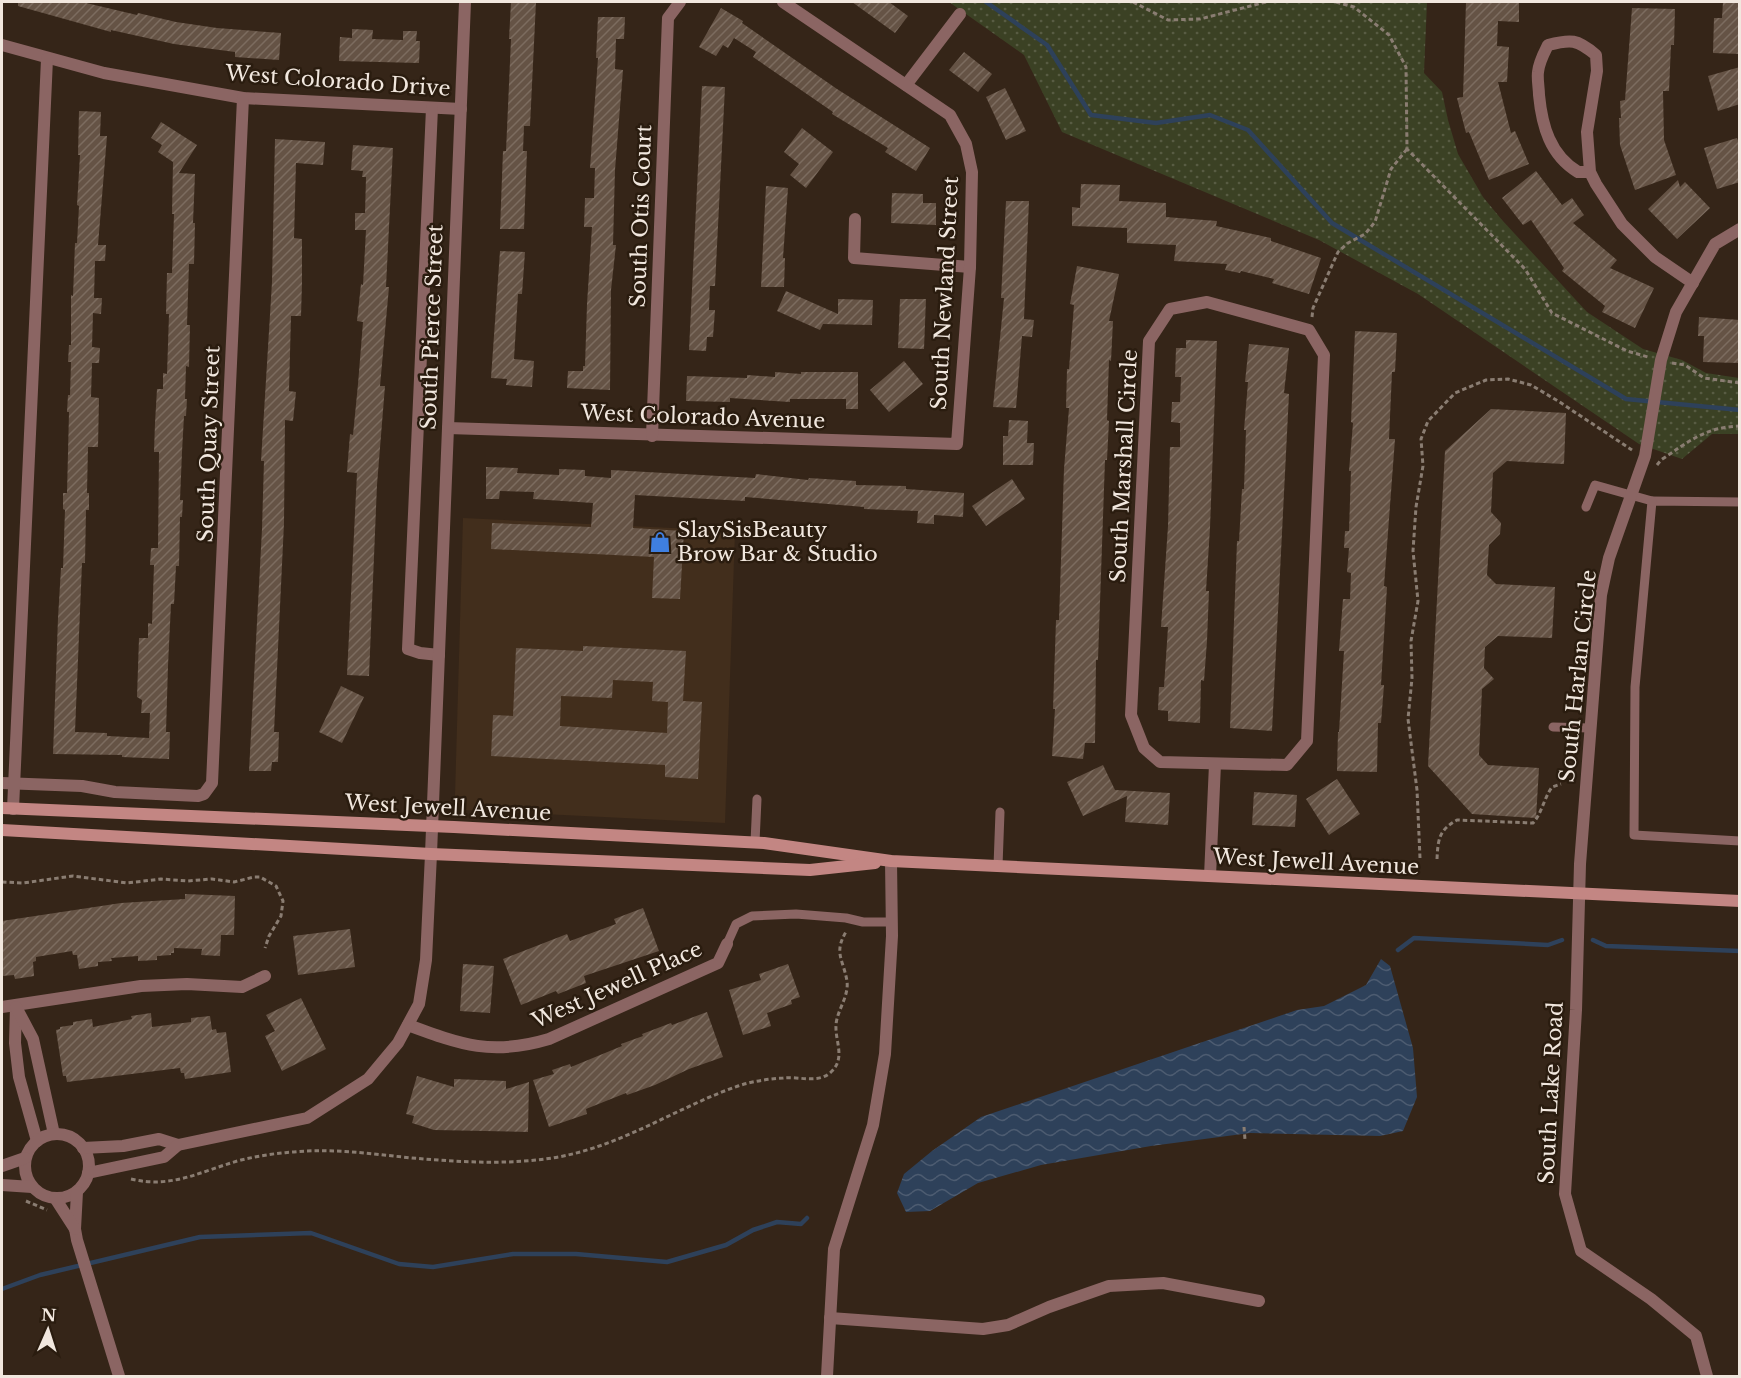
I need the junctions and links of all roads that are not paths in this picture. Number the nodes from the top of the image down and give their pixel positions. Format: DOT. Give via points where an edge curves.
graph roads {
  1 [pos="465,2"];
  2 [pos="680,2"];
  3 [pos="783,2"];
  4 [pos="960,14"];
  5 [pos="2,45"];
  6 [pos="47,59"];
  7 [pos="906,85"];
  8 [pos="243,98"];
  9 [pos="432,108"];
  10 [pos="461,109"];
  11 [pos="1590,172"];
  12 [pos="855,219"];
  13 [pos="1740,229"];
  14 [pos="970,267"];
  15 [pos="1693,283"];
  16 [pos="448,428"];
  17 [pos="652,436"];
  18 [pos="957,444"];
  19 [pos="1632,493"];
  20 [pos="1652,501"];
  21 [pos="1740,502"];
  22 [pos="1586,507"];
  23 [pos="439,655"];
  24 [pos="1553,727"];
  25 [pos="1590,728"];
  26 [pos="1215,764"];
  27 [pos="2,783"];
  28 [pos="15,784"];
  29 [pos="757,799"];
  30 [pos="7,809"];
  31 [pos="1000,812"];
  32 [pos="432,826"];
  33 [pos="2,830"];
  34 [pos="1740,841"];
  35 [pos="755,842"];
  36 [pos="431,854"];
  37 [pos="891,861"];
  38 [pos="998,866"];
  39 [pos="1210,876"];
  40 [pos="1579,893"];
  41 [pos="1740,900"];
  42 [pos="891,922"];
  43 [pos="728,944"];
  44 [pos="265,976"];
  45 [pos="16,1006"];
  46 [pos="2,1007"];
  47 [pos="408,1025"];
  48 [pos="54,1134"];
  49 [pos="37,1141"];
  50 [pos="178,1145"];
  51 [pos="83,1148"];
  52 [pos="25,1158"];
  53 [pos="2,1167"];
  54 [pos="88,1173"];
  55 [pos="2,1185"];
  56 [pos="32,1187"];
  57 [pos="77,1191"];
  58 [pos="55,1198"];
  59 [pos="76,1235"];
  60 [pos="1259,1301"];
  61 [pos="830,1318"];
  62 [pos="119,1377"];
  63 [pos="827,1377"];
  64 [pos="1707,1377"];
  1 -- 10 [label="street, South Pierce Street"];
  2 -- 17 [label="street, South Otis Court" via="668,18"];
  3 -- 7 [label="street, South Newland Street"];
  4 -- 7 [label="street"];
  5 -- 6 [label="street, West Colorado Drive"];
  6 -- 8 [label="street, West Colorado Drive"];
  6 -- 28 [label="street"];
  7 -- 14 [label="street, South Newland Street" via="950,115 966,144 972,172"];
  8 -- 9 [label="street, West Colorado Drive"];
  8 -- 28 [label="street, South Quay Street" via="212,783 198,796"];
  9 -- 10 [label="street, West Colorado Drive"];
  9 -- 23 [label="street, South Pierce Street" via="408,649"];
  10 -- 16 [label="street, South Pierce Street"];
  11 -- 11 [label="street" via="1587,132 1596,55 1581,42 1548,45 1538,71 1545,128 1559,158 1578,172"];
  11 -- 15 [label="street" via="1622,224 1655,257"];
  12 -- 14 [label="street" via="854,258"];
  13 -- 15 [label="street" via="1715,244"];
  14 -- 18 [label="street, South Newland Street"];
  15 -- 19 [label="street, South Harlan Circle" via="1676,312 1661,360 1645,456"];
  16 -- 17 [label="street, West Colorado Avenue"];
  16 -- 23 [label="street, South Pierce Street"];
  17 -- 18 [label="street, West Colorado Avenue"];
  19 -- 20 [label="lane"];
  19 -- 22 [label="lane" via="1595,485"];
  19 -- 25 [label="street, South Harlan Circle" via="1601,595"];
  20 -- 21 [label="lane"];
  20 -- 34 [label="lane" via="1635,687 1635,835"];
  23 -- 32 [label="street, South Pierce Street"];
  24 -- 25 [label="lane"];
  25 -- 40 [label="street, South Harlan Circle"];
  26 -- 26 [label="street, South Marshall Circle" via="1160,762 1144,748 1131,715 1149,341 1170,309 1207,302 1310,330 1324,355 1307,741 1287,765"];
  26 -- 39 [label="street"];
  27 -- 28 [label="street"];
  28 -- 30 [label="street"];
  29 -- 35 [label="lane"];
  30 -- 32 [label="main road, West Jewell Avenue"];
  31 -- 38 [label="lane"];
  32 -- 35 [label="main road, West Jewell Avenue"];
  32 -- 36 [label="street, South Pierce Street"];
  33 -- 36 [label="main road, West Jewell Avenue"];
  35 -- 37 [label="main road, West Jewell Avenue"];
  36 -- 37 [label="main road, West Jewell Avenue" via="810,870"];
  36 -- 47 [label="street, South Pierce Street" via="426,960 419,1004"];
  37 -- 38 [label="main road, West Jewell Avenue"];
  37 -- 42 [label="street"];
  38 -- 39 [label="main road, West Jewell Avenue"];
  39 -- 40 [label="main road, West Jewell Avenue"];
  40 -- 41 [label="main road, West Jewell Avenue"];
  40 -- 64 [label="street, South Lake Road" via="1565,1194 1581,1251 1651,1299 1696,1336"];
  42 -- 43 [label="lane" via="796,914 752,916 736,924"];
  42 -- 61 [label="street" via="885,1054 873,1125 834,1249"];
  43 -- 47 [label="street, West Jewell Place" via="718,963 549,1039 525,1046 459,1044"];
  44 -- 45 [label="street" via="242,987 141,987"];
  45 -- 46 [label="street"];
  45 -- 48 [label="street" via="33,1040"];
  45 -- 49 [label="street" via="19,1077"];
  47 -- 50 [label="street, South Pierce Street" via="368,1079 308,1118"];
  48 -- 49 [label="street"];
  48 -- 51 [label="street" via="70,1137"];
  49 -- 52 [label="street"];
  50 -- 51 [label="street" via="159,1139"];
  50 -- 54 [label="street" via="164,1157"];
  51 -- 54 [label="street"];
  52 -- 53 [label="street"];
  52 -- 56 [label="street" via="24,1168"];
  54 -- 57 [label="street"];
  55 -- 56 [label="street"];
  56 -- 58 [label="street"];
  57 -- 58 [label="street"];
  57 -- 59 [label="street"];
  58 -- 59 [label="street"];
  59 -- 62 [label="street"];
  60 -- 61 [label="street" via="1163,1283 1109,1286 1008,1325 983,1329"];
  61 -- 63 [label="street"];
}
